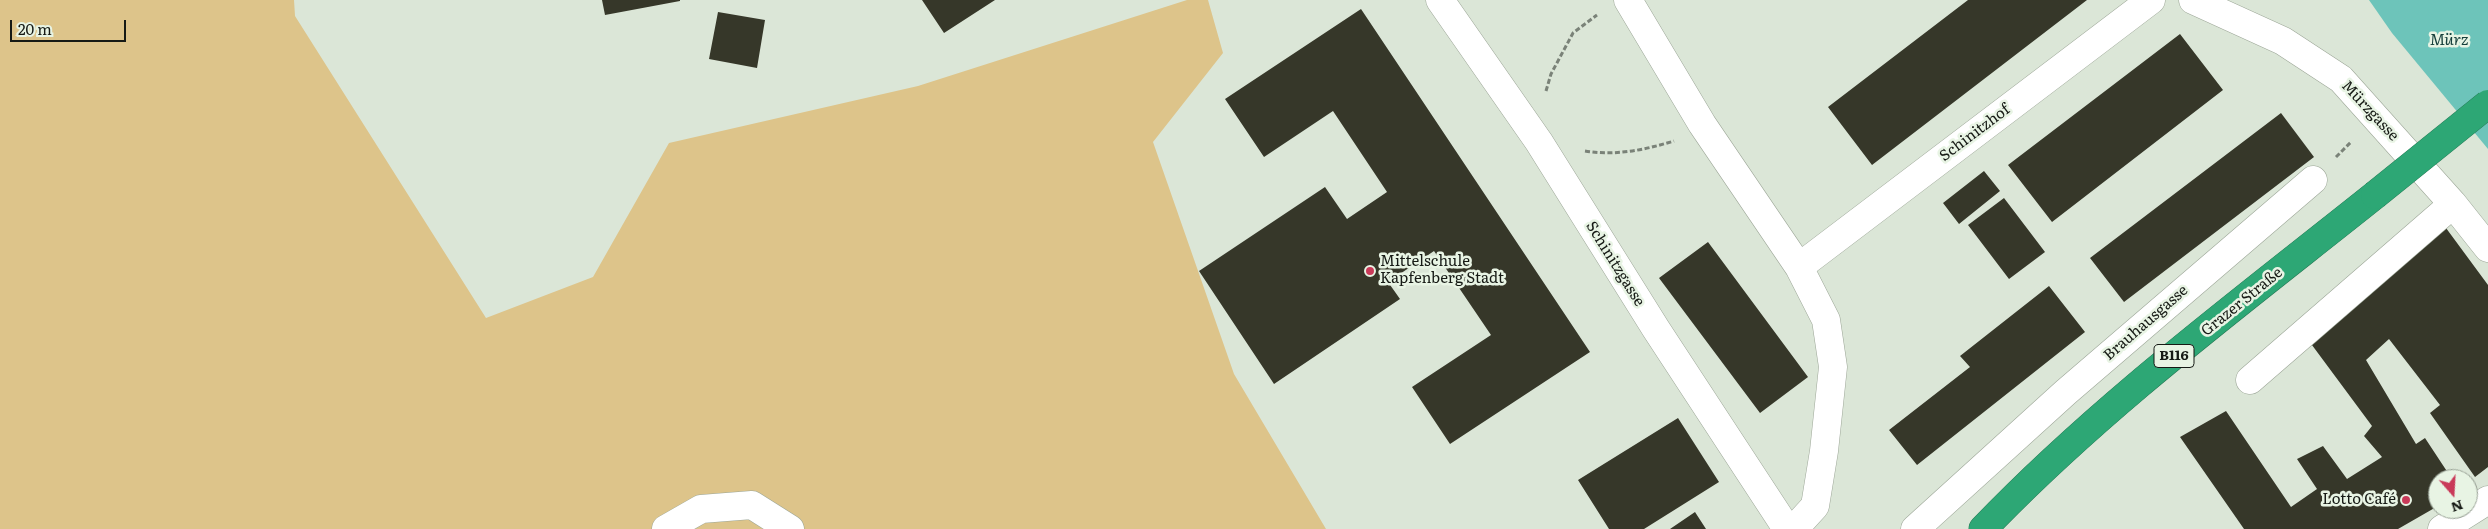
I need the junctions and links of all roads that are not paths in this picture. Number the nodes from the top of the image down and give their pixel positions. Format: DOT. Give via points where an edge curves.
graph roads {
  1 [pos="1440,0"];
  2 [pos="1628,0"];
  3 [pos="2151,0"];
  4 [pos="2193,0"];
  5 [pos="2488,104"];
  6 [pos="2313,180"];
  7 [pos="2453,204"];
  8 [pos="2488,248"];
  9 [pos="1798,267"];
  10 [pos="2250,380"];
  11 [pos="2488,500"];
  12 [pos="666,529"];
  13 [pos="790,529"];
  14 [pos="1787,529"];
  15 [pos="1794,529"];
  16 [pos="1915,529"];
  17 [pos="1983,529"];
  18 [pos="2442,529"];
  1 -- 14 [label="street, Schinitzgasse" via="1539,142"];
  2 -- 9 [label="street" via="1702,124"];
  3 -- 9 [label="street, Schinitzhof"];
  4 -- 7 [label="street, Mürzgasse" via="2283,41 2341,79"];
  5 -- 17 [label="highway, Grazer Straße / B116, bridge" via="2121,398"];
  6 -- 16 [label="street, Brauhausgasse" via="2066,392"];
  7 -- 8 [label="street, Mürzgasse"];
  7 -- 10 [label="street"];
  9 -- 15 [label="street" via="1826,320 1833,367 1815,506"];
  11 -- 18 [label="street"];
  12 -- 13 [label="street" via="701,510 752,505"];
}
